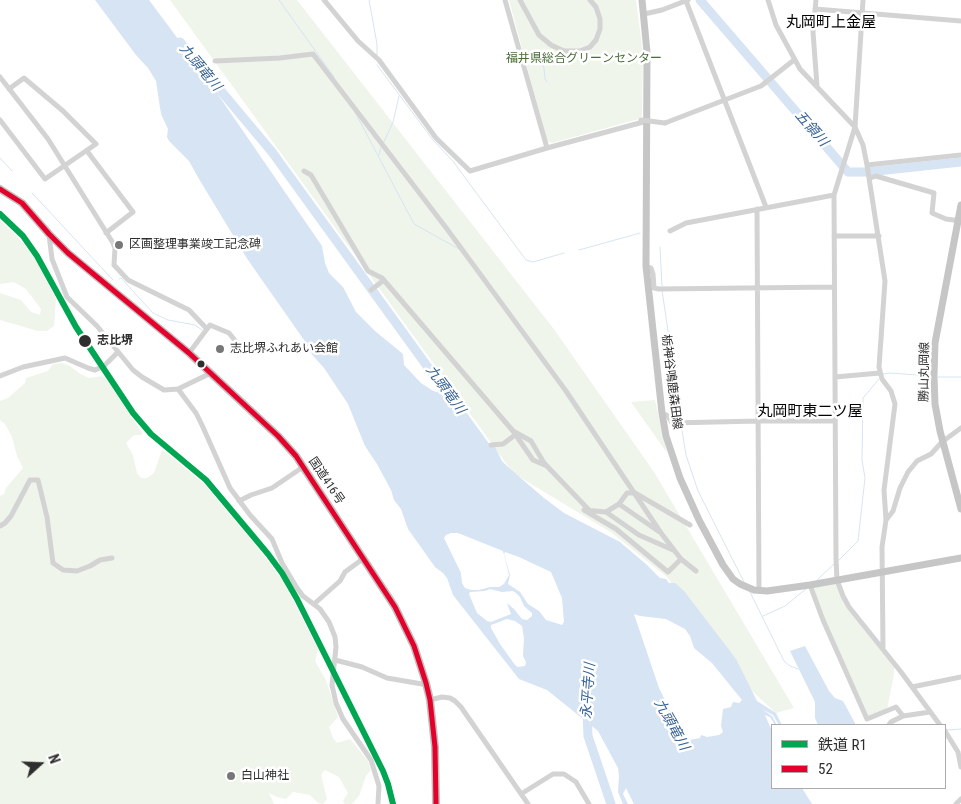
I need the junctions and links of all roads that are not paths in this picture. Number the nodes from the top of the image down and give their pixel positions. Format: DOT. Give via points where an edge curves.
graph roads {
  1 [pos="324,0"];
  2 [pos="506,0"];
  3 [pos="520,0"];
  4 [pos="590,0"];
  5 [pos="642,0"];
  6 [pos="687,0"];
  7 [pos="768,0"];
  8 [pos="816,0"];
  9 [pos="863,0"];
  10 [pos="815,9"];
  11 [pos="862,12"];
  12 [pos="644,14"];
  13 [pos="961,21"];
  14 [pos="794,60"];
  15 [pos="215,61"];
  16 [pos="0,77"];
  17 [pos="816,86"];
  18 [pos="9,89"];
  19 [pos="724,101"];
  20 [pos="0,120"];
  21 [pos="644,120"];
  22 [pos="856,128"];
  23 [pos="547,148"];
  24 [pos="87,151"];
  25 [pos="961,155"];
  26 [pos="868,165"];
  27 [pos="65,166"];
  28 [pos="304,171"];
  29 [pos="870,178"];
  30 [pos="0,189"];
  31 [pos="834,195"];
  32 [pos="961,204"];
  33 [pos="766,207"];
  34 [pos="757,209"];
  35 [pos="960,221"];
  36 [pos="670,231"];
  37 [pos="106,233"];
  38 [pos="49,234"];
  39 [pos="834,236"];
  40 [pos="879,236"];
  41 [pos="646,266"];
  42 [pos="384,280"];
  43 [pos="757,287"];
  44 [pos="834,287"];
  45 [pos="371,290"];
  46 [pos="207,329"];
  47 [pos="241,348"];
  48 [pos="118,352"];
  49 [pos="189,353"];
  50 [pos="211,373"];
  51 [pos="880,373"];
  52 [pos="0,376"];
  53 [pos="835,377"];
  54 [pos="178,390"];
  55 [pos="662,413"];
  56 [pos="758,421"];
  57 [pos="835,421"];
  58 [pos="961,428"];
  59 [pos="514,433"];
  60 [pos="942,442"];
  61 [pos="491,445"];
  62 [pos="547,466"];
  63 [pos="303,467"];
  64 [pos="635,492"];
  65 [pos="239,501"];
  66 [pos="619,504"];
  67 [pos="961,509"];
  68 [pos="589,510"];
  69 [pos="606,512"];
  70 [pos="886,520"];
  71 [pos="690,525"];
  72 [pos="0,526"];
  73 [pos="661,533"];
  74 [pos="673,550"];
  75 [pos="112,558"];
  76 [pos="364,558"];
  77 [pos="961,558"];
  78 [pos="681,559"];
  79 [pos="696,571"];
  80 [pos="883,571"];
  81 [pos="837,580"];
  82 [pos="810,586"];
  83 [pos="757,591"];
  84 [pos="314,604"];
  85 [pos="883,649"];
  86 [pos="335,660"];
  87 [pos="961,677"];
  88 [pos="426,683"];
  89 [pos="912,687"];
  90 [pos="430,700"];
  91 [pos="930,712"];
  92 [pos="903,716"];
  93 [pos="890,724"];
  94 [pos="939,724"];
  95 [pos="946,733"];
  96 [pos="961,767"];
  97 [pos="521,794"];
  98 [pos="961,799"];
  99 [pos="378,804"];
  100 [pos="436,804"];
  101 [pos="528,804"];
  102 [pos="589,804"];
  103 [pos="956,804"];
  1 -- 23 [label="street" via="358,41 379,60 436,138 470,171"];
  2 -- 23 [label="street"];
  3 -- 4 [label="street" via="540,35 550,45 580,51 590,47 600,29 598,13"];
  5 -- 12 [label="main road, 栃神谷鳴鹿森田線"];
  6 -- 12 [label="street"];
  6 -- 19 [label="street"];
  7 -- 14 [label="street" via="776,25"];
  8 -- 10 [label="street"];
  9 -- 11 [label="street"];
  10 -- 11 [label="street"];
  10 -- 17 [label="street"];
  11 -- 13 [label="street"];
  11 -- 22 [label="street"];
  12 -- 21 [label="main road, 栃神谷鳴鹿森田線" via="647,52"];
  14 -- 17 [label="street"];
  14 -- 19 [label="street" via="767,82"];
  15 -- 64 [label="street" via="313,54 447,229 566,391"];
  16 -- 18 [label="street"];
  17 -- 22 [label="street"];
  18 -- 24 [label="street" via="24,78 96,144"];
  18 -- 27 [label="street"];
  19 -- 21 [label="street, bridge" via="665,123"];
  19 -- 33 [label="street"];
  20 -- 27 [label="street" via="45,179"];
  21 -- 23 [label="street"];
  21 -- 41 [label="main road, 栃神谷鳴鹿森田線"];
  22 -- 26 [label="street"];
  22 -- 31 [label="street"];
  24 -- 27 [label="street"];
  24 -- 37 [label="street" via="133,212"];
  25 -- 26 [label="street"];
  26 -- 29 [label="street"];
  27 -- 37 [label="street"];
  28 -- 42 [label="street" via="311,175 368,271"];
  29 -- 35 [label="street" via="876,176 934,194 932,213"];
  29 -- 40 [label="street"];
  30 -- 38 [label="highway, 国道416号" via="22,203"];
  31 -- 33 [label="street"];
  31 -- 39 [label="street"];
  32 -- 35 [label="main road, 勝山丸岡線"];
  33 -- 34 [label="street"];
  34 -- 36 [label="street" via="686,223"];
  34 -- 43 [label="street"];
  35 -- 60 [label="main road, 勝山丸岡線" via="935,343 935,404"];
  37 -- 46 [label="street" via="115,248 114,265 128,280 190,310"];
  38 -- 48 [label="street" via="52,258 67,297"];
  38 -- 49 [label="highway, 国道416号"];
  39 -- 40 [label="street"];
  39 -- 44 [label="street"];
  40 -- 51 [label="street" via="884,281"];
  41 -- 43 [label="street" via="651,268 654,288"];
  41 -- 55 [label="main road, 栃神谷鳴鹿森田線"];
  42 -- 45 [label="street"];
  42 -- 59 [label="street"];
  43 -- 44 [label="street"];
  43 -- 56 [label="street"];
  44 -- 53 [label="street"];
  46 -- 47 [label="street" via="210,326 230,333"];
  46 -- 49 [label="street"];
  48 -- 52 [label="street" via="95,370 65,358 23,367"];
  48 -- 54 [label="street" via="133,370 152,384 164,390"];
  49 -- 50 [label="highway, 国道416号"];
  50 -- 54 [label="street"];
  50 -- 63 [label="highway, 国道416号" via="278,436"];
  51 -- 53 [label="street"];
  51 -- 70 [label="street" via="895,404 884,490"];
  53 -- 57 [label="street"];
  54 -- 65 [label="street" via="196,413 226,483"];
  55 -- 56 [label="street" via="672,423"];
  55 -- 83 [label="main road, 栃神谷鳴鹿森田線" via="670,450 689,498 723,565 740,584"];
  56 -- 57 [label="street"];
  56 -- 83 [label="street"];
  57 -- 81 [label="street"];
  58 -- 60 [label="street"];
  59 -- 61 [label="street" via="503,444"];
  59 -- 62 [label="street" via="534,460"];
  59 -- 62 [label="street" via="531,440"];
  60 -- 67 [label="main road, 勝山丸岡線"];
  60 -- 70 [label="street" via="908,472 893,511"];
  62 -- 68 [label="street"];
  63 -- 65 [label="street" via="272,488"];
  63 -- 76 [label="highway, 国道416号"];
  64 -- 66 [label="street" via="627,494"];
  64 -- 71 [label="street"];
  64 -- 73 [label="street"];
  65 -- 84 [label="street" via="272,539 297,588"];
  66 -- 69 [label="street"];
  66 -- 73 [label="street"];
  68 -- 69 [label="street"];
  68 -- 78 [label="street" via="584,510 616,529 668,572"];
  69 -- 74 [label="street" via="639,535"];
  70 -- 80 [label="street"];
  72 -- 75 [label="street" via="11,516 30,480 38,480 47,517 52,563 63,570 77,571"];
  73 -- 74 [label="street"];
  74 -- 78 [label="street"];
  76 -- 84 [label="street" via="345,572 340,581"];
  76 -- 88 [label="highway, 国道416号" via="402,618"];
  77 -- 80 [label="main road, 栃神谷鳴鹿森田線"];
  78 -- 79 [label="street"];
  80 -- 81 [label="main road, 栃神谷鳴鹿森田線"];
  80 -- 85 [label="street"];
  81 -- 82 [label="main road, 栃神谷鳴鹿森田線"];
  81 -- 85 [label="street" via="849,607"];
  82 -- 83 [label="main road, 栃神谷鳴鹿森田線"];
  82 -- 92 [label="street" via="867,719 896,707"];
  84 -- 86 [label="street" via="332,629"];
  85 -- 89 [label="street"];
  86 -- 88 [label="street" via="387,678"];
  86 -- 99 [label="street" via="332,685 336,703 371,760 379,786"];
  87 -- 89 [label="street"];
  88 -- 90 [label="highway, 国道416号"];
  89 -- 91 [label="street"];
  90 -- 97 [label="street" via="442,697 455,701 461,707"];
  90 -- 100 [label="highway, 国道416号"];
  91 -- 92 [label="street"];
  91 -- 94 [label="street"];
  92 -- 93 [label="street"];
  95 -- 96 [label="street" via="958,752"];
  97 -- 101 [label="street"];
  97 -- 102 [label="street" via="553,774 564,774 576,782"];
  98 -- 103 [label="street"];
}
